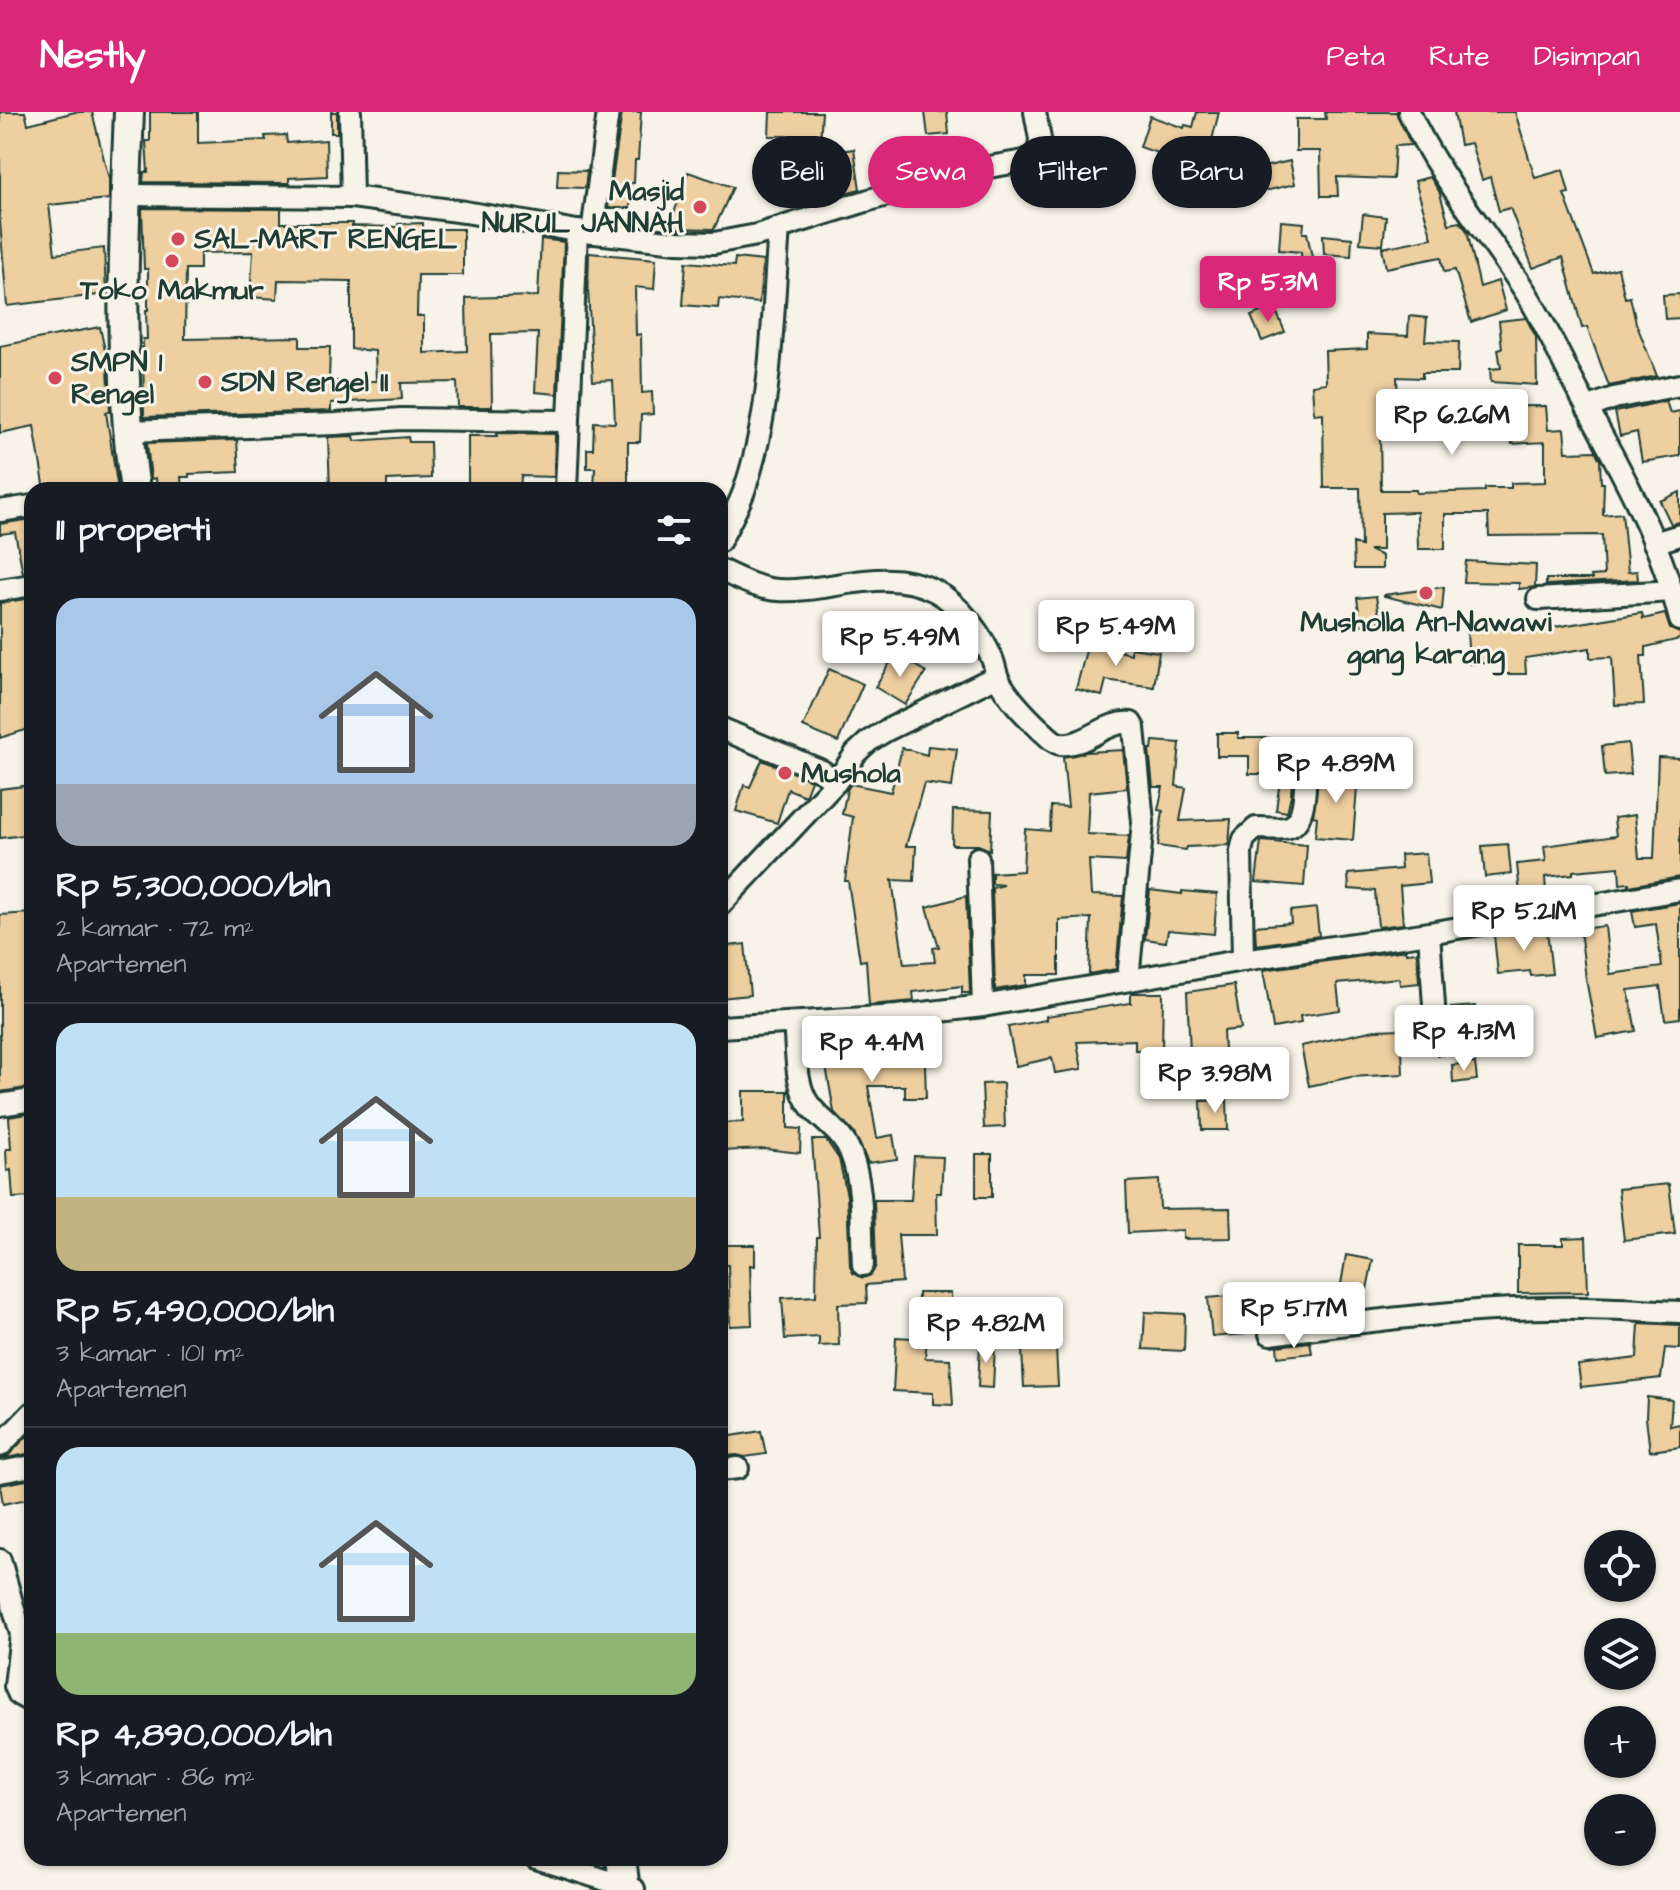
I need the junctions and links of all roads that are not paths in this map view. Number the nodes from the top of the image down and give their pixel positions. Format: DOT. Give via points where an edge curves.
graph roads {
  1 [pos="129,112"];
  2 [pos="350,112"];
  3 [pos="608,112"];
  4 [pos="1035,112"];
  5 [pos="1409,112"];
  6 [pos="126,195"];
  7 [pos="352,197"];
  8 [pos="779,229"];
  9 [pos="585,232"];
  10 [pos="1680,385"];
  11 [pos="1587,408"];
  12 [pos="567,421"];
  13 [pos="127,431"];
  14 [pos="133,482"];
  15 [pos="566,482"];
  16 [pos="24,507"];
  17 [pos="0,511"];
  18 [pos="728,525"];
  19 [pos="1680,535"];
  20 [pos="1654,543"];
  21 [pos="728,573"];
  22 [pos="24,586"];
  23 [pos="0,590"];
  24 [pos="1673,591"];
  25 [pos="1538,599"];
  26 [pos="1680,620"];
  27 [pos="995,669"];
  28 [pos="728,732"];
  29 [pos="1306,759"];
  30 [pos="830,777"];
  31 [pos="978,858"];
  32 [pos="1680,890"];
  33 [pos="728,897"];
  34 [pos="1429,933"];
  35 [pos="1243,960"];
  36 [pos="1128,980"];
  37 [pos="983,1006"];
  38 [pos="794,1023"];
  39 [pos="728,1027"];
  40 [pos="1436,1034"];
  41 [pos="24,1101"];
  42 [pos="0,1105"];
  43 [pos="863,1265"];
  44 [pos="1680,1312"];
  45 [pos="1270,1334"];
  46 [pos="24,1421"];
  47 [pos="0,1446"];
  48 [pos="24,1468"];
  49 [pos="0,1472"];
  50 [pos="0,1560"];
  51 [pos="24,1628"];
  52 [pos="24,1643"];
  53 [pos="24,1698"];
  54 [pos="560,1866"];
  55 [pos="623,1866"];
  56 [pos="629,1889"];
  1 -- 6 [label="street"];
  2 -- 7 [label="street"];
  3 -- 9 [label="street"];
  4 -- 8 [label="street" via="1040,139 1035,156"];
  5 -- 11 [label="street" via="1460,202 1525,292"];
  6 -- 7 [label="street"];
  6 -- 13 [label="street"];
  7 -- 9 [label="street"];
  8 -- 9 [label="street" via="714,243"];
  8 -- 18 [label="street" via="766,392 744,493"];
  9 -- 12 [label="street"];
  10 -- 11 [label="street"];
  11 -- 20 [label="street"];
  12 -- 13 [label="street" via="401,419"];
  12 -- 15 [label="street"];
  13 -- 14 [label="street"];
  16 -- 17 [label="street"];
  19 -- 20 [label="street"];
  20 -- 24 [label="street"];
  21 -- 27 [label="street" via="777,590 874,579 936,591 982,637"];
  22 -- 23 [label="street"];
  24 -- 25 [label="street"];
  24 -- 26 [label="street"];
  27 -- 30 [label="street" via="869,741"];
  27 -- 36 [label="street" via="1006,692 1059,744 1118,724 1131,723 1134,728 1143,822"];
  28 -- 30 [label="street"];
  29 -- 35 [label="street" via="1299,819 1288,827 1256,828 1244,839"];
  30 -- 33 [label="street"];
  31 -- 37 [label="street"];
  32 -- 34 [label="street"];
  34 -- 35 [label="street"];
  34 -- 40 [label="street"];
  35 -- 36 [label="street"];
  36 -- 37 [label="street"];
  37 -- 38 [label="street"];
  38 -- 39 [label="street"];
  38 -- 43 [label="street" via="805,1099 841,1135 858,1176"];
  41 -- 42 [label="street"];
  44 -- 45 [label="street" via="1506,1309"];
  46 -- 47 [label="street"];
  48 -- 49 [label="street"];
  50 -- 51 [label="street"];
  52 -- 53 [label="street" via="15,1686"];
  54 -- 56 [label="street"];
  55 -- 56 [label="street"];
}
